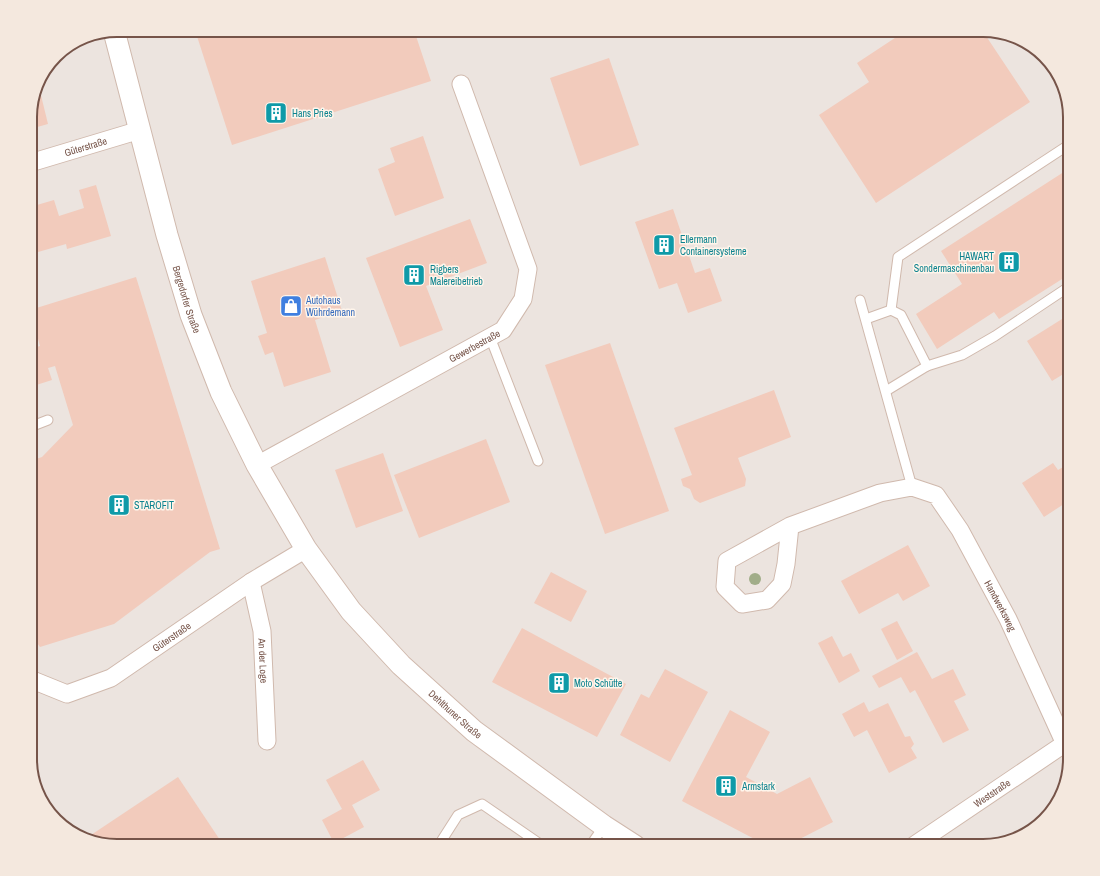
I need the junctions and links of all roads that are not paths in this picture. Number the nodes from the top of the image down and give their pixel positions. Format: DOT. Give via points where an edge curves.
graph roads {
  1 [pos="116,37"];
  2 [pos="461,84"];
  3 [pos="140,130"];
  4 [pos="1063,149"];
  5 [pos="37,162"];
  6 [pos="1063,291"];
  7 [pos="860,300"];
  8 [pos="891,310"];
  9 [pos="866,320"];
  10 [pos="490,337"];
  11 [pos="927,366"];
  12 [pos="886,392"];
  13 [pos="48,420"];
  14 [pos="37,424"];
  15 [pos="538,461"];
  16 [pos="256,465"];
  17 [pos="912,487"];
  18 [pos="790,526"];
  19 [pos="306,549"];
  20 [pos="251,582"];
  21 [pos="37,682"];
  22 [pos="1063,732"];
  23 [pos="267,741"];
  24 [pos="1063,745"];
  25 [pos="604,826"];
  26 [pos="443,839"];
  27 [pos="533,839"];
  28 [pos="595,839"];
  29 [pos="624,839"];
  30 [pos="923,839"];
  1 -- 3 [label="street, Bergedorfer Straße"];
  2 -- 10 [label="street, Gewerbestraße" via="528,269 523,299 503,330"];
  3 -- 5 [label="street, Güterstraße"];
  3 -- 16 [label="street, Bergedorfer Straße" via="166,235 192,315 221,392"];
  4 -- 8 [label="lane" via="898,258"];
  6 -- 11 [label="lane" via="962,355"];
  7 -- 9 [label="lane"];
  8 -- 9 [label="lane"];
  8 -- 11 [label="lane" via="901,315"];
  9 -- 12 [label="lane"];
  10 -- 15 [label="lane"];
  10 -- 16 [label="street, Gewerbestraße"];
  11 -- 12 [label="lane"];
  12 -- 17 [label="lane"];
  13 -- 14 [label="lane"];
  16 -- 19 [label="street, Bergedorfer Straße"];
  17 -- 18 [label="street, Handwerksweg" via="880,492"];
  17 -- 22 [label="street, Handwerksweg" via="936,495 960,530 1008,619"];
  18 -- 18 [label="street, Handwerksweg" via="727,561 725,587 742,604 767,600 782,584"];
  19 -- 20 [label="street, Güterstraße"];
  19 -- 25 [label="street, Dehlthuner Straße" via="351,611 401,665 474,731"];
  20 -- 21 [label="street, Güterstraße" via="111,678 67,694"];
  20 -- 23 [label="street, An der Loge" via="262,631"];
  24 -- 30 [label="street, Weststraße"];
  25 -- 28 [label="lane"];
  25 -- 29 [label="street, Dehlthuner Straße"];
  26 -- 27 [label="lane" via="458,815 482,804"];
}
